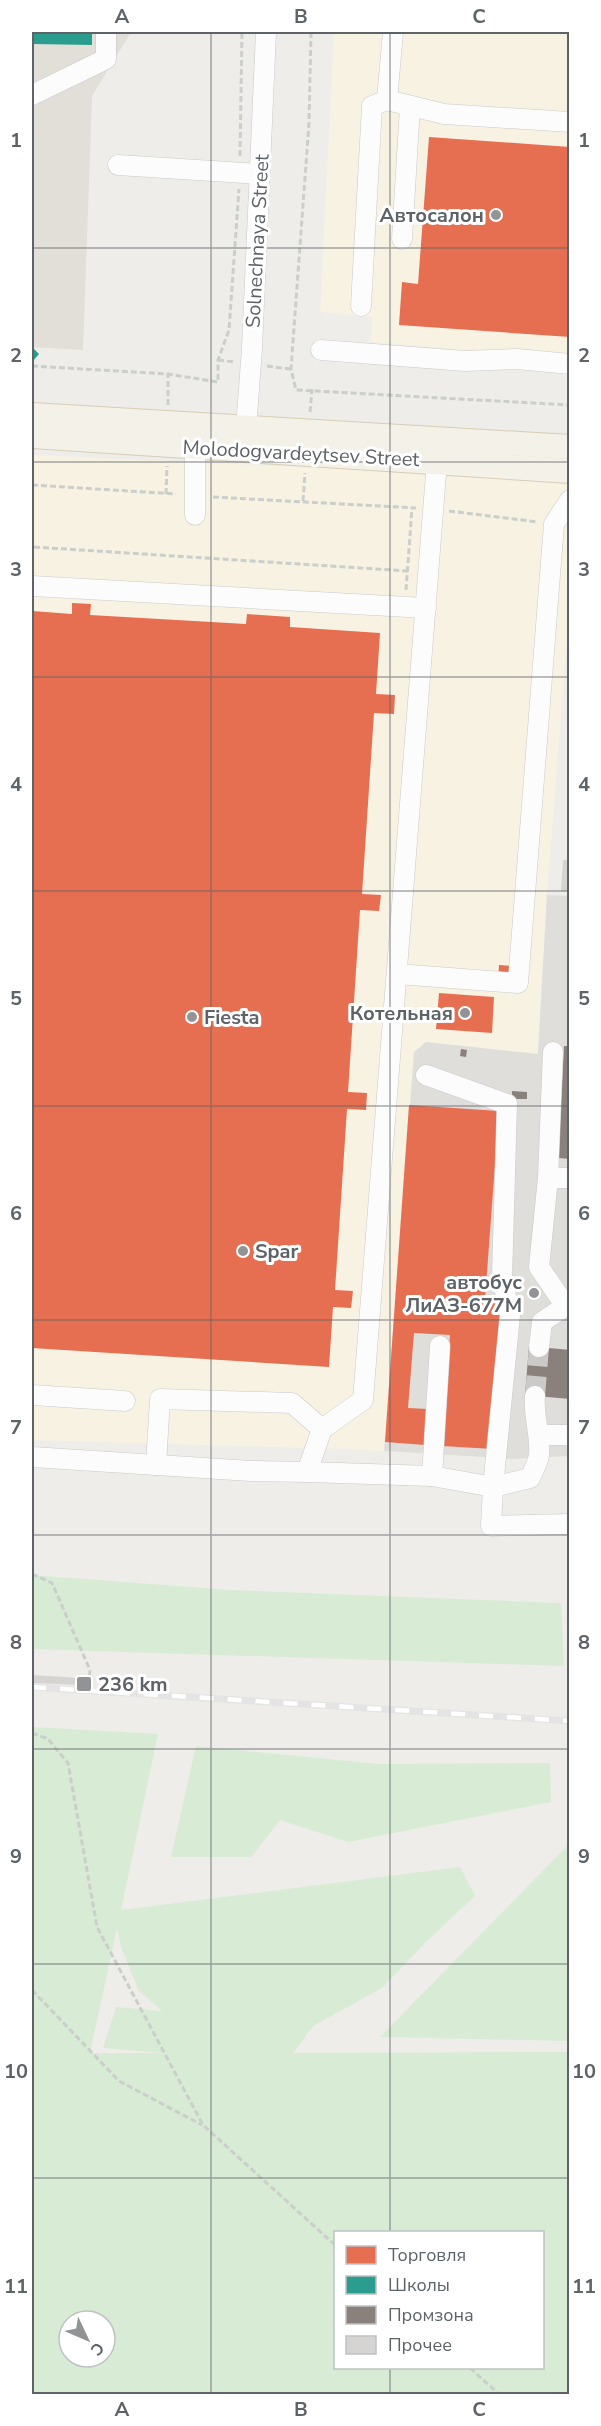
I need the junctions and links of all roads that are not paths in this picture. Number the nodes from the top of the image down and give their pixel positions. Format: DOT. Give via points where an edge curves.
graph roads {
  1 [pos="106,32"];
  2 [pos="267,32"];
  3 [pos="393,32"];
  4 [pos="32,95"];
  5 [pos="387,100"];
  6 [pos="411,106"];
  7 [pos="570,122"];
  8 [pos="118,165"];
  9 [pos="250,173"];
  10 [pos="402,239"];
  11 [pos="361,306"];
  12 [pos="321,350"];
  13 [pos="570,364"];
  14 [pos="32,415"];
  15 [pos="32,436"];
  16 [pos="245,439"];
  17 [pos="195,447"];
  18 [pos="570,447"];
  19 [pos="437,461"];
  20 [pos="570,471"];
  21 [pos="570,500"];
  22 [pos="195,506"];
  23 [pos="32,586"];
  24 [pos="426,608"];
  25 [pos="397,974"];
  26 [pos="553,1052"];
  27 [pos="426,1075"];
  28 [pos="548,1178"];
  29 [pos="570,1178"];
  30 [pos="567,1304"];
  31 [pos="440,1346"];
  32 [pos="539,1347"];
  33 [pos="32,1395"];
  34 [pos="535,1396"];
  35 [pos="125,1401"];
  36 [pos="322,1429"];
  37 [pos="540,1435"];
  38 [pos="570,1435"];
  39 [pos="32,1457"];
  40 [pos="156,1465"];
  41 [pos="307,1472"];
  42 [pos="432,1476"];
  43 [pos="493,1486"];
  44 [pos="570,1524"];
  1 -- 4 [label="street" via="106,59"];
  2 -- 9 [label="street, Solnechnaya Street"];
  3 -- 5 [label="street"];
  5 -- 6 [label="street"];
  5 -- 11 [label="street" via="372,106"];
  6 -- 7 [label="street" via="444,114"];
  6 -- 10 [label="street"];
  8 -- 9 [label="street"];
  9 -- 16 [label="street, Solnechnaya Street" via="252,348"];
  12 -- 13 [label="street"];
  14 -- 16 [label="main road, Molodogvardeytsev Street"];
  15 -- 17 [label="main road, Molodogvardeytsev Street"];
  16 -- 17 [label="main road, Molodogvardeytsev Street"];
  16 -- 18 [label="main road, Molodogvardeytsev Street"];
  16 -- 19 [label="main road, Molodogvardeytsev Street"];
  17 -- 22 [label="street"];
  19 -- 20 [label="main road, Molodogvardeytsev Street"];
  19 -- 24 [label="street"];
  21 -- 25 [label="street" via="554,524 518,983"];
  23 -- 24 [label="street"];
  24 -- 25 [label="street"];
  25 -- 36 [label="street" via="363,1400"];
  26 -- 28 [label="street"];
  27 -- 43 [label="street" via="507,1104 502,1278 510,1315"];
  28 -- 29 [label="street"];
  28 -- 30 [label="street" via="539,1267"];
  30 -- 32 [label="street" via="542,1322"];
  31 -- 42 [label="street"];
  33 -- 35 [label="street"];
  34 -- 37 [label="street"];
  36 -- 40 [label="street" via="292,1403 160,1399"];
  36 -- 41 [label="street"];
  37 -- 38 [label="street"];
  37 -- 43 [label="street" via="539,1458 530,1478"];
  39 -- 40 [label="street"];
  40 -- 41 [label="street"];
  41 -- 42 [label="street"];
  42 -- 43 [label="street"];
  43 -- 44 [label="street" via="491,1526"];
}
